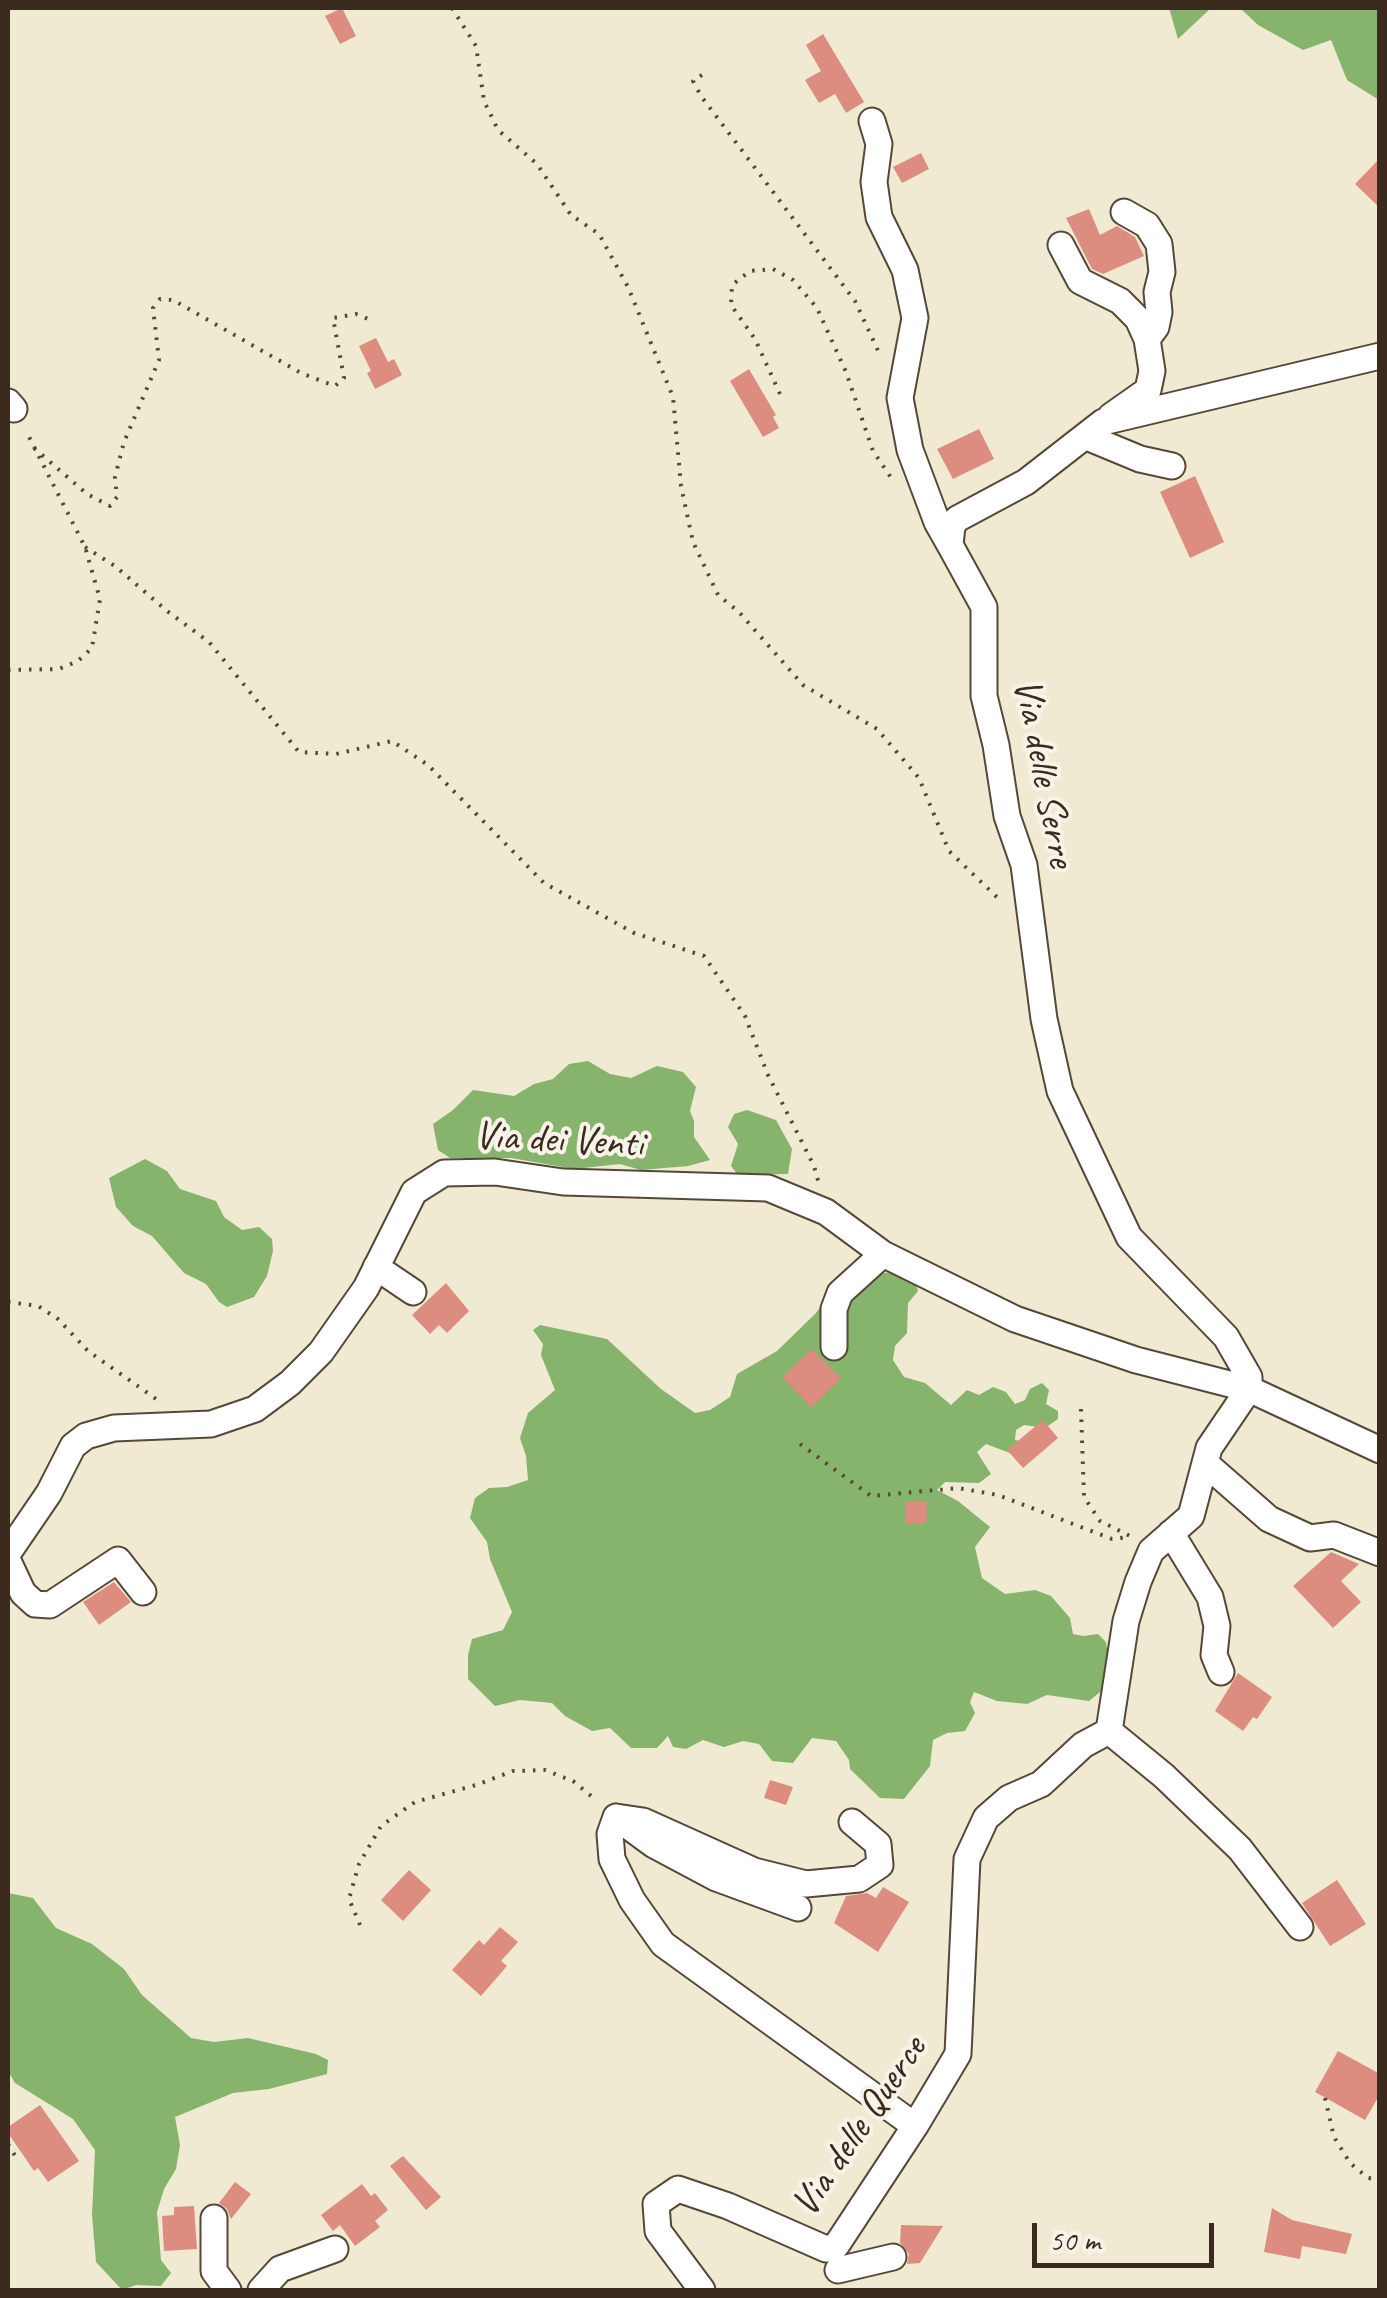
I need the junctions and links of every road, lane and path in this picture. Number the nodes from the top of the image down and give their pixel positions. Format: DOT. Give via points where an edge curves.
graph roads {
  1 [pos="452,8"];
  2 [pos="702,75"];
  3 [pos="872,121"];
  4 [pos="1124,212"];
  5 [pos="1061,245"];
  6 [pos="368,319"];
  7 [pos="1147,340"];
  8 [pos="1380,356"];
  9 [pos="780,394"];
  10 [pos="900,398"];
  11 [pos="11,406"];
  12 [pos="1095,430"];
  13 [pos="34,448"];
  14 [pos="1172,466"];
  15 [pos="894,482"];
  16 [pos="950,544"];
  17 [pos="85,547"];
  18 [pos="8,670"];
  19 [pos="1008,908"];
  20 [pos="826,1212"];
  21 [pos="883,1254"];
  22 [pos="376,1268"];
  23 [pos="413,1292"];
  24 [pos="8,1302"];
  25 [pos="834,1347"];
  26 [pos="1250,1389"];
  27 [pos="1081,1409"];
  28 [pos="171,1425"];
  29 [pos="800,1444"];
  30 [pos="1380,1450"];
  31 [pos="1205,1462"];
  32 [pos="1171,1534"];
  33 [pos="8,1553"];
  34 [pos="1380,1553"];
  35 [pos="8,1561"];
  36 [pos="143,1592"];
  37 [pos="1221,1672"];
  38 [pos="1109,1731"];
  39 [pos="616,1817"];
  40 [pos="852,1822"];
  41 [pos="798,1908"];
  42 [pos="360,1925"];
  43 [pos="1300,1928"];
  44 [pos="1325,2098"];
  45 [pos="916,2126"];
  46 [pos="8,2144"];
  47 [pos="17,2159"];
  48 [pos="1380,2180"];
  49 [pos="214,2218"];
  50 [pos="335,2249"];
  51 [pos="894,2256"];
  52 [pos="842,2269"];
  53 [pos="228,2290"];
  54 [pos="261,2290"];
  55 [pos="702,2290"];
  1 -- 19 [label="path" via="476,46 484,100 498,130 536,164 571,215 599,234 628,287 674,396 692,542 718,595 804,685 877,730 919,778 949,852"];
  2 -- 10 [label="path" via="694,81 701,96 854,301"];
  3 -- 10 [label="street" via="879,144 879,217 904,270 916,318"];
  4 -- 7 [label="street" via="1146,225 1159,244 1159,312"];
  5 -- 7 [label="street" via="1080,281 1120,301"];
  6 -- 13 [label="path" via="334,318 344,378 334,386 174,300 160,299 153,308 159,360 124,442 110,506"];
  7 -- 12 [label="street" via="1148,390"];
  8 -- 12 [label="street"];
  9 -- 15 [label="path" via="731,305 732,285 750,272 773,268 817,308 873,451"];
  10 -- 16 [label="street, Via delle Serre" via="910,450"];
  11 -- 13 [label="path"];
  12 -- 14 [label="street" via="1140,459"];
  12 -- 16 [label="street" via="1026,482 958,519"];
  13 -- 17 [label="path"];
  16 -- 26 [label="street, Via delle Serre" via="984,607 984,696 1007,816 1024,865 1060,1091 1128,1237 1226,1338"];
  17 -- 18 [label="path" via="100,599 92,648 59,669"];
  17 -- 20 [label="path" via="210,642 299,752 336,754 392,741 428,765 544,883 634,932 704,956 745,1016 814,1166"];
  20 -- 21 [label="street, Via dei Venti"];
  20 -- 22 [label="street, Via dei Venti" via="768,1188 444,1173 414,1192"];
  21 -- 25 [label="street" via="840,1294"];
  21 -- 26 [label="street, Via dei Venti" via="1016,1319"];
  22 -- 23 [label="street"];
  22 -- 28 [label="street, Via dei Venti" via="321,1352 290,1383 255,1409 211,1424"];
  24 -- 28 [label="path" via="38,1306 58,1319 88,1351 159,1401"];
  26 -- 30 [label="street, Via dei Venti"];
  26 -- 31 [label="street"];
  27 -- 29 [label="path" via="1084,1497 1100,1521 1135,1537 1112,1539 998,1495 958,1488 871,1496"];
  28 -- 33 [label="street, Via dei Venti" via="114,1428 73,1446"];
  31 -- 32 [label="street" via="1191,1516"];
  31 -- 34 [label="street" via="1268,1519 1310,1538 1334,1535"];
  32 -- 37 [label="street" via="1210,1597"];
  32 -- 38 [label="street" via="1151,1550 1138,1582"];
  35 -- 36 [label="street" via="35,1604 50,1605 118,1560"];
  38 -- 43 [label="street" via="1240,1849"];
  38 -- 45 [label="street, Via delle Querce" via="986,1818 967,1859 958,2054"];
  39 -- 40 [label="street" via="643,1821 754,1871 806,1884 859,1879 880,1865 878,1844"];
  39 -- 41 [label="street" via="716,1878"];
  39 -- 42 [label="path" via="574,1781 545,1770 513,1771 416,1802 381,1826 360,1864 349,1898"];
  39 -- 45 [label="street" via="612,1860 663,1944"];
  44 -- 48 [label="path" via="1334,2137 1350,2163"];
  45 -- 52 [label="street, Via delle Querce"];
  46 -- 47 [label="path"];
  49 -- 53 [label="street" via="214,2270"];
  50 -- 54 [label="street" via="280,2269"];
  51 -- 52 [label="street"];
  52 -- 55 [label="street, Via delle Querce" via="826,2250 678,2189 656,2204 658,2231"];
}
